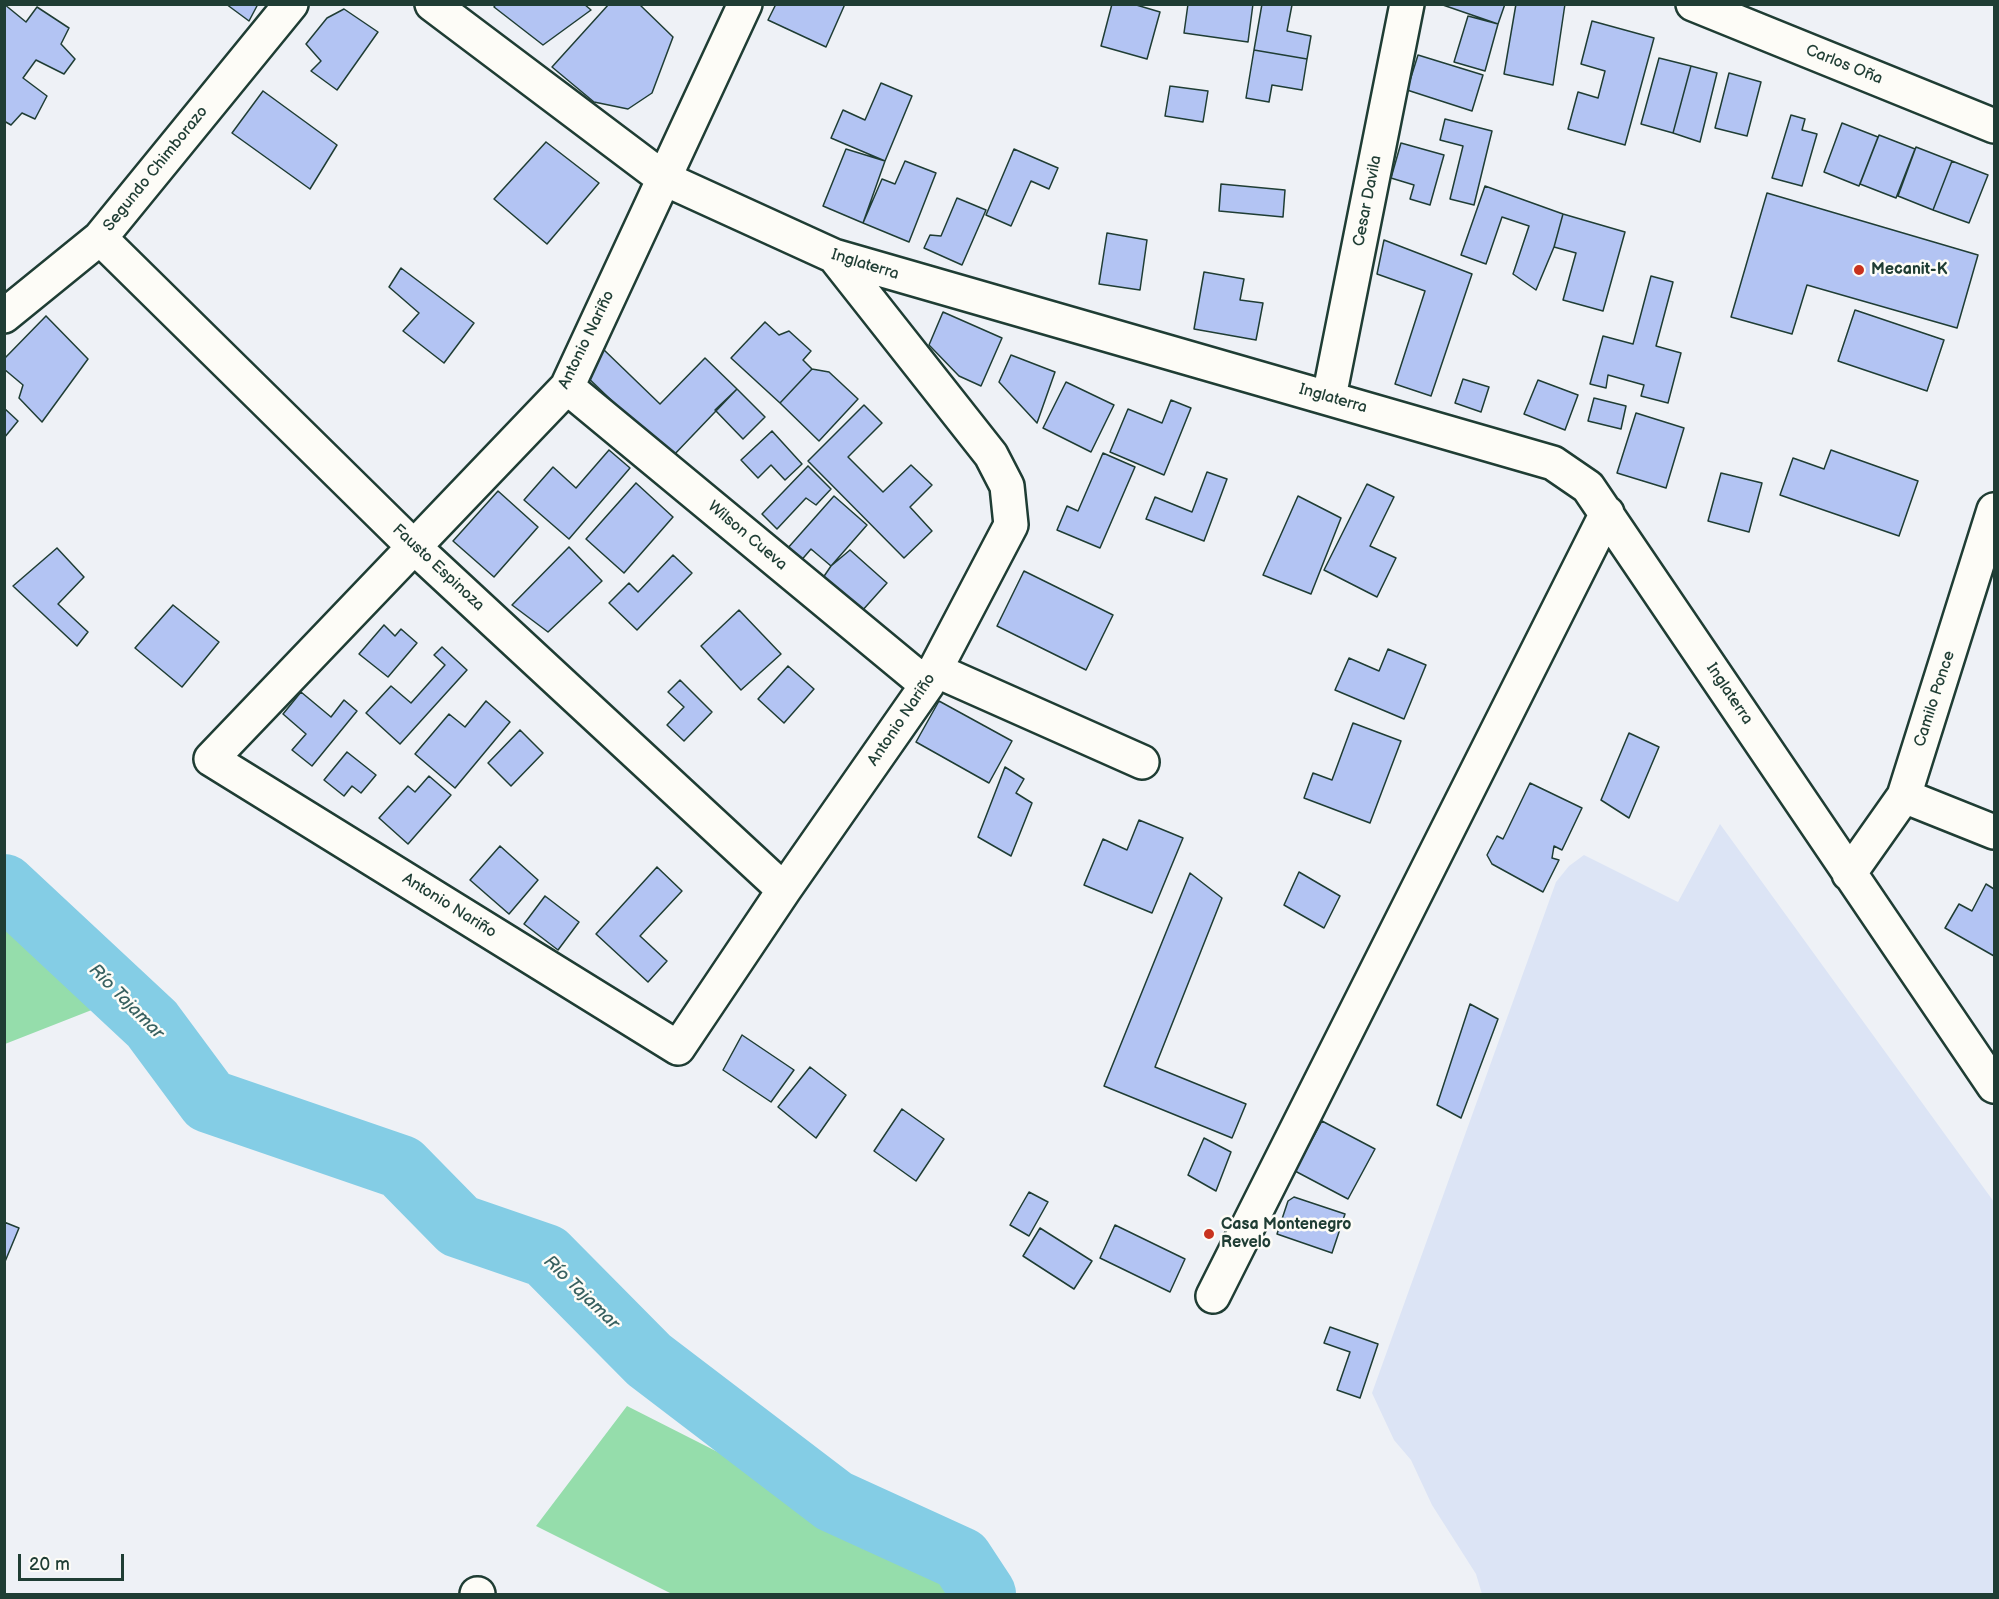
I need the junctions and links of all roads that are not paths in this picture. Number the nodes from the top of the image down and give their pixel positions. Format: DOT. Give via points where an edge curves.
graph roads {
  1 [pos="291,4"];
  2 [pos="432,4"];
  3 [pos="745,4"];
  4 [pos="1407,4"];
  5 [pos="1693,4"];
  6 [pos="1995,126"];
  7 [pos="663,178"];
  8 [pos="100,238"];
  9 [pos="834,256"];
  10 [pos="4,316"];
  11 [pos="567,387"];
  12 [pos="1329,397"];
  13 [pos="1995,510"];
  14 [pos="1607,513"];
  15 [pos="414,547"];
  16 [pos="931,677"];
  17 [pos="1142,762"];
  18 [pos="1904,796"];
  19 [pos="1995,832"];
  20 [pos="1850,874"];
  21 [pos="784,890"];
  22 [pos="1995,1086"];
  23 [pos="1213,1296"];
  1 -- 8 [label="street, Segundo Chimborazo"];
  2 -- 7 [label="street, Inglaterra"];
  3 -- 7 [label="street, Antonio Nariño"];
  4 -- 12 [label="street, Cesar Davila"];
  5 -- 6 [label="street, Carlos Oña"];
  7 -- 9 [label="street, Inglaterra"];
  7 -- 11 [label="street, Antonio Nariño"];
  8 -- 10 [label="street, Segundo Chimborazo"];
  8 -- 15 [label="street, Fausto Espinoza"];
  9 -- 12 [label="street, Inglaterra"];
  9 -- 16 [label="street, Antonio Nariño" via="991,455 1007,486 1011,525"];
  11 -- 15 [label="street, Antonio Nariño"];
  11 -- 16 [label="street, Wilson Cueva"];
  12 -- 14 [label="street, Inglaterra" via="1553,463 1588,487"];
  13 -- 18 [label="street, Camilo Ponce"];
  14 -- 20 [label="street, Inglaterra"];
  14 -- 23 [label="street"];
  15 -- 21 [label="street, Fausto Espinoza"];
  15 -- 21 [label="street, Antonio Nariño" via="211,759 678,1048"];
  16 -- 17 [label="street, Wilson Cueva"];
  16 -- 21 [label="street, Antonio Nariño"];
  18 -- 19 [label="street"];
  18 -- 20 [label="street, Camilo Ponce"];
  20 -- 22 [label="street, Inglaterra"];
}
